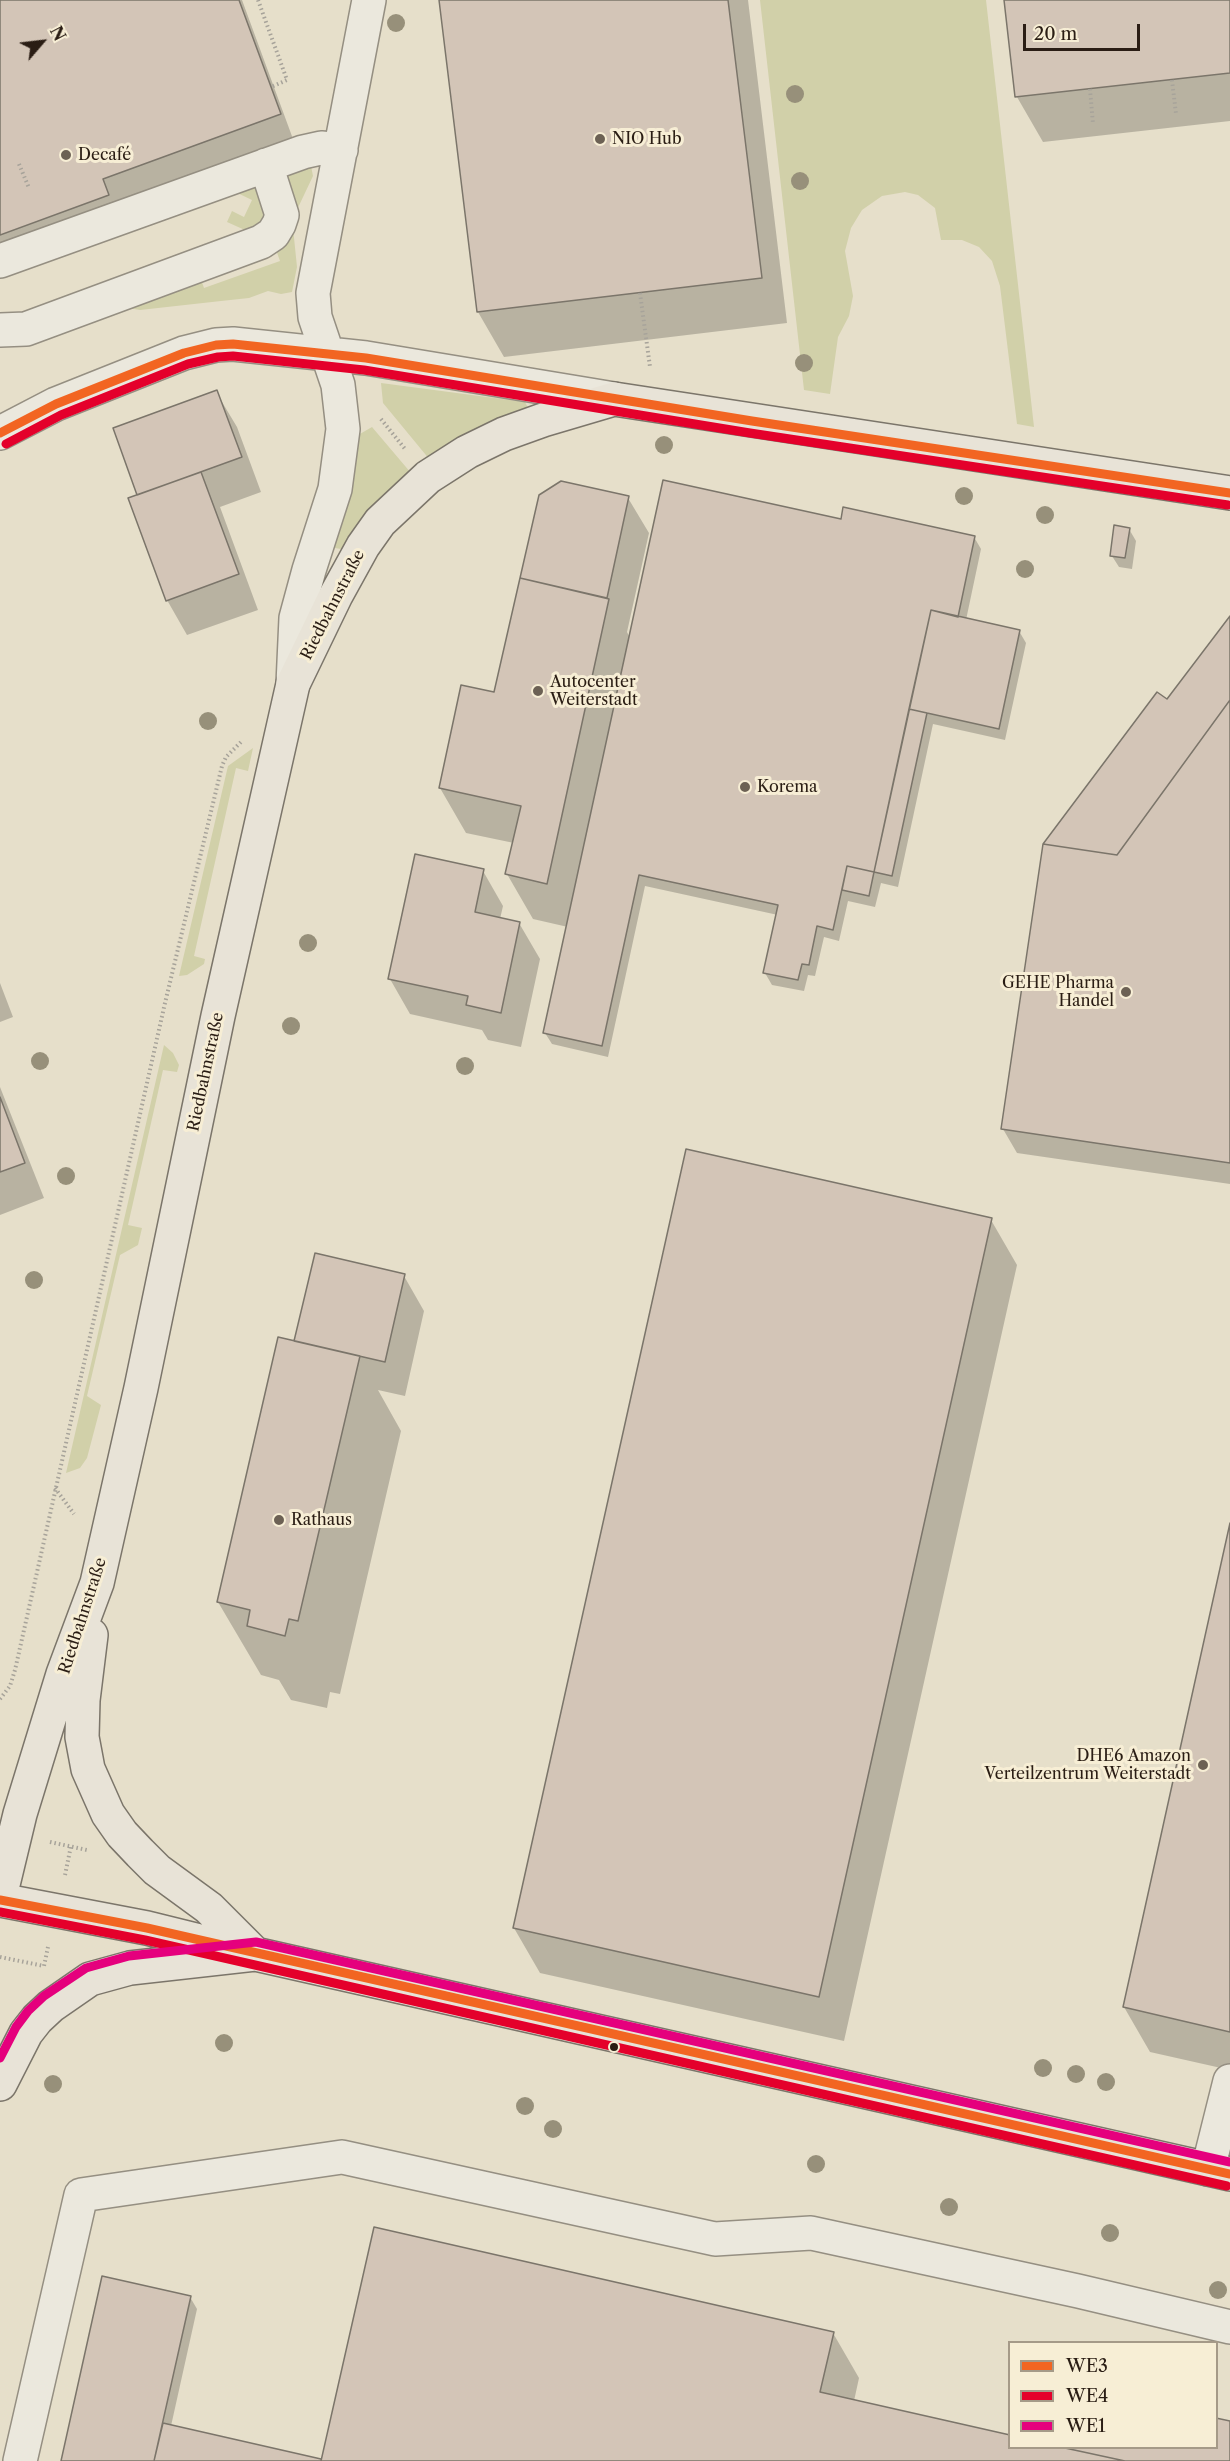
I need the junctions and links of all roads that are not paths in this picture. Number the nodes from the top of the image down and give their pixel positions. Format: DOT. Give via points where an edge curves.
graph roads {
  1 [pos="369,0"];
  2 [pos="341,150"];
  3 [pos="266,165"];
  4 [pos="0,261"];
  5 [pos="0,330"];
  6 [pos="328,354"];
  7 [pos="614,399"];
  8 [pos="1,429"];
  9 [pos="1230,492"];
  10 [pos="293,684"];
  11 [pos="97,1583"];
  12 [pos="0,1898"];
  13 [pos="255,1954"];
  14 [pos="1230,2081"];
  15 [pos="0,2084"];
  16 [pos="1219,2172"];
  17 [pos="1230,2327"];
  18 [pos="21,2461"];
  1 -- 2 [label="street"];
  2 -- 3 [label="street" via="321,148"];
  2 -- 6 [label="street" via="313,293 315,318"];
  3 -- 4 [label="street"];
  3 -- 5 [label="street" via="282,214 273,234 261,242 26,329"];
  6 -- 7 [label="street"];
  6 -- 8 [label="street" via="233,344 200,348"];
  6 -- 10 [label="street" via="341,406 340,461 296,618"];
  7 -- 9 [label="main road"];
  7 -- 10 [label="main road, Riedbahnstraße" via="504,434 428,477 380,522 363,546"];
  10 -- 11 [label="main road, Riedbahnstraße"];
  11 -- 12 [label="main road, Riedbahnstraße" via="63,1674"];
  11 -- 13 [label="main road" via="82,1737 96,1790 122,1834 157,1870 209,1908"];
  12 -- 13 [label="main road"];
  13 -- 15 [label="main road" via="130,1968 90,1980 37,2019"];
  13 -- 16 [label="main road"];
  14 -- 16 [label="street"];
  17 -- 18 [label="street" via="811,2233 715,2239 342,2157 81,2195"];
}
